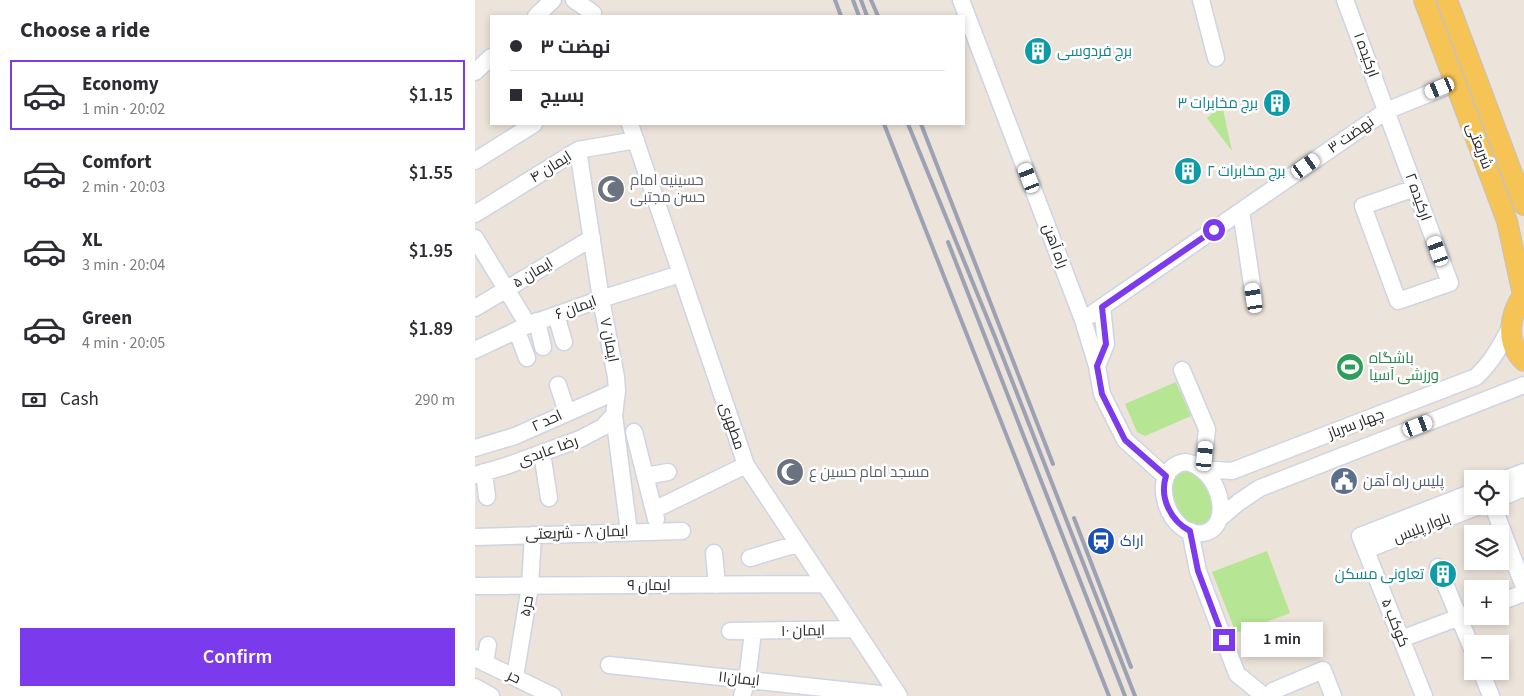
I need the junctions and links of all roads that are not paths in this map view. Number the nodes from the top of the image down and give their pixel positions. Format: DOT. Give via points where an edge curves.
graph roads {
  1 [pos="553,0"];
  2 [pos="574,0"];
  3 [pos="961,0"];
  4 [pos="1201,0"];
  5 [pos="1345,0"];
  6 [pos="1424,0"];
  7 [pos="1447,0"];
  8 [pos="592,10"];
  9 [pos="537,15"];
  10 [pos="490,58"];
  11 [pos="1216,58"];
  12 [pos="475,72"];
  13 [pos="1455,83"];
  14 [pos="1386,111"];
  15 [pos="532,125"];
  16 [pos="630,125"];
  17 [pos="636,140"];
  18 [pos="579,150"];
  19 [pos="475,161"];
  20 [pos="1510,167"];
  21 [pos="1524,183"];
  22 [pos="1415,188"];
  23 [pos="1524,205"];
  24 [pos="1241,211"];
  25 [pos="475,214"];
  26 [pos="1515,223"];
  27 [pos="475,238"];
  28 [pos="592,238"];
  29 [pos="680,274"];
  30 [pos="507,290"];
  31 [pos="1523,295"];
  32 [pos="1254,298"];
  33 [pos="601,299"];
  34 [pos="1102,307"];
  35 [pos="475,308"];
  36 [pos="557,315"];
  37 [pos="1083,320"];
  38 [pos="527,326"];
  39 [pos="1511,326"];
  40 [pos="564,342"];
  41 [pos="543,347"];
  42 [pos="475,350"];
  43 [pos="527,358"];
  44 [pos="1524,361"];
  45 [pos="1097,366"];
  46 [pos="1182,370"];
  47 [pos="558,385"];
  48 [pos="1524,385"];
  49 [pos="617,391"];
  50 [pos="567,412"];
  51 [pos="614,416"];
  52 [pos="634,432"];
  53 [pos="475,448"];
  54 [pos="542,453"];
  55 [pos="746,465"];
  56 [pos="1203,470"];
  57 [pos="668,472"];
  58 [pos="1524,472"];
  59 [pos="480,473"];
  60 [pos="645,476"];
  61 [pos="1166,476"];
  62 [pos="1509,478"];
  63 [pos="1524,488"];
  64 [pos="1509,494"];
  65 [pos="1464,496"];
  66 [pos="487,498"];
  67 [pos="549,498"];
  68 [pos="654,510"];
  69 [pos="1464,511"];
  70 [pos="1496,515"];
  71 [pos="1219,519"];
  72 [pos="658,531"];
  73 [pos="682,531"];
  74 [pos="1190,531"];
  75 [pos="629,532"];
  76 [pos="533,535"];
  77 [pos="475,537"];
  78 [pos="1363,543"];
  79 [pos="797,544"];
  80 [pos="715,553"];
  81 [pos="750,558"];
  82 [pos="1438,567"];
  83 [pos="823,584"];
  84 [pos="717,585"];
  85 [pos="475,586"];
  86 [pos="530,586"];
  87 [pos="1524,587"];
  88 [pos="1524,593"];
  89 [pos="1509,599"];
  90 [pos="1464,613"];
  91 [pos="1464,615"];
  92 [pos="854,629"];
  93 [pos="730,631"];
  94 [pos="753,632"];
  95 [pos="1401,639"];
  96 [pos="488,645"];
  97 [pos="480,660"];
  98 [pos="609,665"];
  99 [pos="515,677"];
  100 [pos="747,680"];
  101 [pos="1485,680"];
  102 [pos="475,688"];
  103 [pos="802,691"];
  104 [pos="830,692"];
  105 [pos="1269,693"];
  106 [pos="491,696"];
  107 [pos="553,696"];
  108 [pos="743,696"];
  109 [pos="898,696"];
  110 [pos="1333,696"];
  111 [pos="1424,696"];
  112 [pos="1491,696"];
  1 -- 9 [label="street"];
  2 -- 8 [label="street"];
  3 -- 37 [label="street, راه آهن"];
  4 -- 11 [label="street"];
  5 -- 14 [label="street, ارکیده ۱"];
  6 -- 13 [label="main road, شریعتی"];
  7 -- 20 [label="main road, شریعتی"];
  10 -- 12 [label="street"];
  13 -- 14 [label="street, نهضت ۳"];
  13 -- 26 [label="main road, شریعتی"];
  14 -- 22 [label="street, ارکیده ۲"];
  14 -- 24 [label="street, نهضت ۳"];
  15 -- 19 [label="street"];
  16 -- 17 [label="street, مطهری"];
  17 -- 18 [label="street, ایمان ۴"];
  17 -- 29 [label="street, مطهری"];
  18 -- 25 [label="street, ایمان ۴"];
  18 -- 28 [label="street, ایمان ۷"];
  20 -- 21 [label="main road"];
  20 -- 23 [label="main road, شریعتی"];
  22 -- 22 [label="street, ارکیده ۲" via="1363,206 1398,301 1450,283"];
  24 -- 32 [label="street"];
  24 -- 34 [label="street, نهضت ۳"];
  26 -- 31 [label="main road, شریعتی"];
  27 -- 30 [label="street"];
  28 -- 30 [label="street, ایمان ۵"];
  28 -- 33 [label="street, ایمان ۷"];
  29 -- 33 [label="street, ایمان ۶"];
  29 -- 55 [label="street, مطهری"];
  30 -- 35 [label="street, ایمان ۵"];
  30 -- 38 [label="street"];
  31 -- 39 [label="main road" via="1514,309"];
  33 -- 36 [label="street, ایمان ۶"];
  33 -- 49 [label="street, ایمان ۷"];
  34 -- 37 [label="street, نهضت ۳"];
  34 -- 45 [label="street" via="1106,344"];
  36 -- 38 [label="street, ایمان ۶"];
  36 -- 40 [label="street"];
  37 -- 45 [label="street, راه آهن"];
  38 -- 41 [label="street"];
  38 -- 42 [label="street, ایمان ۶"];
  38 -- 43 [label="street"];
  39 -- 44 [label="main road" via="1513,343"];
  39 -- 56 [label="street, چهار سرباز" via="1488,366 1476,376 1241,468 1222,472"];
  45 -- 61 [label="street, راه آهن" via="1102,394 1125,440"];
  46 -- 56 [label="street" via="1207,429"];
  47 -- 50 [label="street"];
  48 -- 71 [label="street, چهار سرباز" via="1260,488"];
  49 -- 50 [label="street, احد ۲"];
  49 -- 51 [label="street, ایمان ۷"];
  50 -- 53 [label="street, احد ۲" via="515,436"];
  51 -- 54 [label="street, رضا عابدی" via="603,427 580,439"];
  51 -- 75 [label="street, ایمان ۷"];
  52 -- 60 [label="street"];
  54 -- 59 [label="street, رضا عابدی"];
  54 -- 67 [label="street"];
  55 -- 68 [label="street"];
  55 -- 79 [label="street, مطهری"];
  56 -- 61 [label="street" via="1195,464 1181,463"];
  56 -- 71 [label="street" via="1217,487"];
  57 -- 60 [label="street"];
  58 -- 62 [label="street"];
  59 -- 66 [label="street"];
  60 -- 68 [label="street"];
  61 -- 74 [label="street" via="1164,492 1168,508 1177,522"];
  63 -- 64 [label="street"];
  65 -- 78 [label="street, بلوار پلیس"];
  68 -- 72 [label="street"];
  69 -- 78 [label="street, بلوار پلیس"];
  70 -- 87 [label="street"];
  71 -- 74 [label="street" via="1207,532"];
  72 -- 73 [label="street, ایمان ۸ - شریعتی"];
  72 -- 75 [label="street, ایمان ۸ - شریعتی"];
  74 -- 105 [label="street" via="1198,571 1237,674"];
  75 -- 76 [label="street, ایمان ۸ - شریعتی"];
  76 -- 77 [label="street, ایمان ۸ - شریعتی"];
  76 -- 86 [label="street, حر۵"];
  78 -- 95 [label="street, کوکب ۵"];
  79 -- 81 [label="street"];
  79 -- 83 [label="street, مطهری"];
  80 -- 84 [label="street"];
  82 -- 90 [label="street"];
  83 -- 84 [label="street, ایمان ۹"];
  83 -- 92 [label="street, مطهری"];
  84 -- 86 [label="street, ایمان ۹"];
  85 -- 86 [label="street, ایمان ۹"];
  86 -- 99 [label="street, حر۵"];
  88 -- 89 [label="street"];
  91 -- 95 [label="street"];
  92 -- 94 [label="street, ایمان ۱۰"];
  92 -- 109 [label="street, مطهری"];
  93 -- 94 [label="street, ایمان ۱۰"];
  94 -- 100 [label="street"];
  95 -- 111 [label="street, کوکب ۵"];
  96 -- 97 [label="street"];
  97 -- 99 [label="street, حر"];
  98 -- 100 [label="street, ایمان۱۱"];
  99 -- 107 [label="street, حر"];
  100 -- 103 [label="street, ایمان۱۱"];
  100 -- 108 [label="street"];
  101 -- 112 [label="street"];
  102 -- 106 [label="street"];
  103 -- 104 [label="street, ایمان۱۱"];
  104 -- 109 [label="street, ایمان۱۱"];
  105 -- 110 [label="street" via="1323,670"];
}
